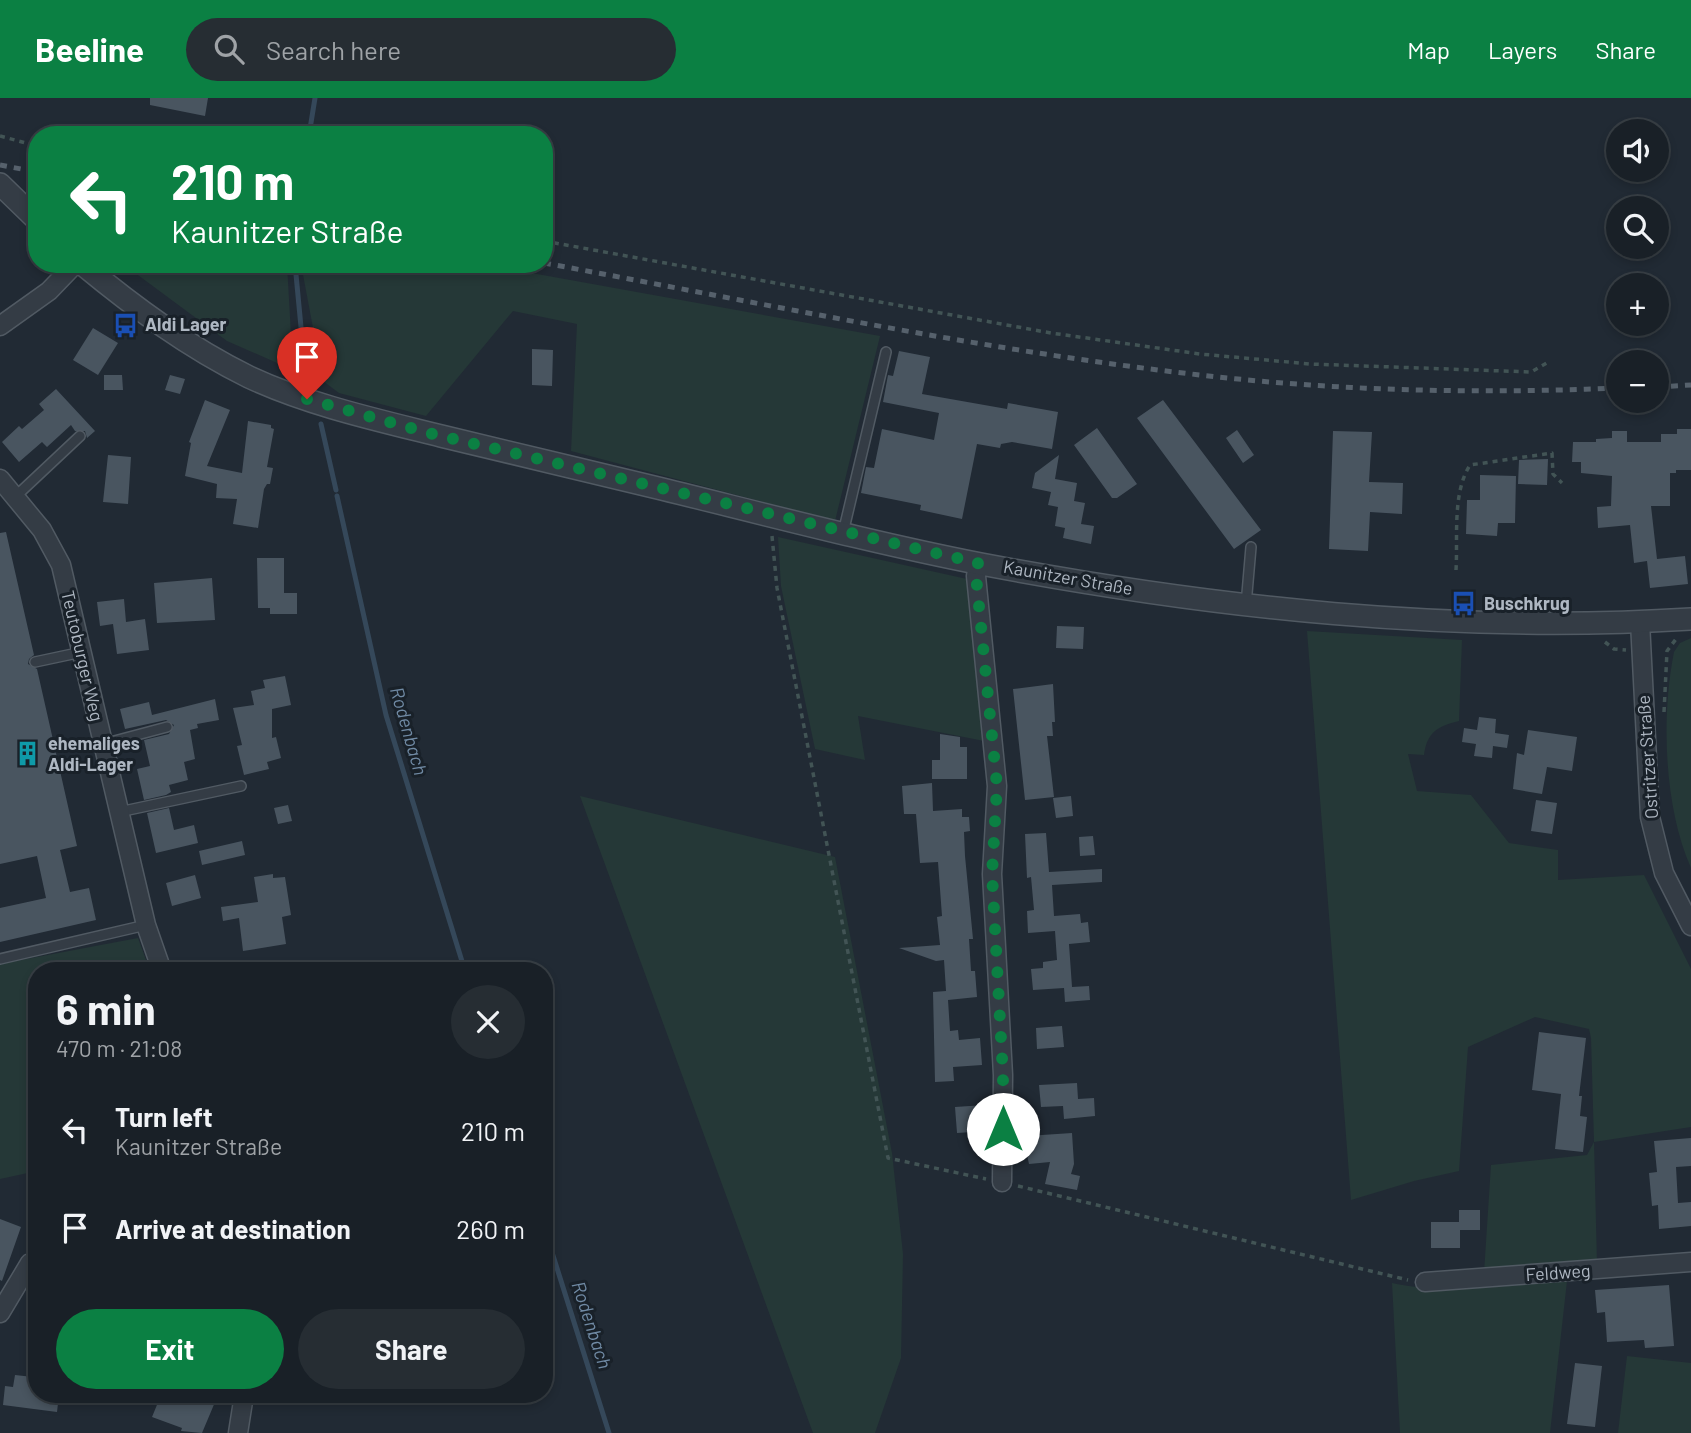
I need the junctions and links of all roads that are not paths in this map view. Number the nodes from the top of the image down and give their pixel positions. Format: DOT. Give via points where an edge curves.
graph roads {
  1 [pos="0,184"];
  2 [pos="28,211"];
  3 [pos="66,273"];
  4 [pos="94,273"];
  5 [pos="0,326"];
  6 [pos="886,352"];
  7 [pos="80,436"];
  8 [pos="0,479"];
  9 [pos="15,497"];
  10 [pos="843,533"];
  11 [pos="1251,547"];
  12 [pos="978,563"];
  13 [pos="1246,605"];
  14 [pos="1691,619"];
  15 [pos="1640,622"];
  16 [pos="82,652"];
  17 [pos="35,662"];
  18 [pos="167,727"];
  19 [pos="103,744"];
  20 [pos="241,786"];
  21 [pos="119,812"];
  22 [pos="146,925"];
  23 [pos="1691,926"];
  24 [pos="0,958"];
  25 [pos="159,962"];
  26 [pos="1002,1182"];
  27 [pos="1691,1262"];
  28 [pos="28,1266"];
  29 [pos="1425,1282"];
  30 [pos="0,1313"];
  31 [pos="243,1403"];
  32 [pos="238,1433"];
  1 -- 2 [label="street"];
  3 -- 5 [label="street"];
  4 -- 10 [label="street, Kaunitzer Straße" via="169,331 281,390 383,422"];
  6 -- 10 [label="lane"];
  7 -- 9 [label="lane"];
  8 -- 9 [label="street, Teutoburger Weg"];
  9 -- 16 [label="street, Teutoburger Weg" via="42,530 61,565"];
  10 -- 12 [label="street, Kaunitzer Straße"];
  11 -- 13 [label="lane"];
  12 -- 13 [label="street, Kaunitzer Straße"];
  12 -- 26 [label="street" via="997,786 992,874 1003,1075"];
  13 -- 15 [label="street, Kaunitzer Straße" via="1382,617 1545,624"];
  14 -- 15 [label="street, Kaunitzer Straße"];
  15 -- 23 [label="street, Ostritzer Straße" via="1650,817 1664,873"];
  16 -- 17 [label="lane"];
  16 -- 19 [label="street, Teutoburger Weg"];
  18 -- 19 [label="lane"];
  19 -- 21 [label="street, Teutoburger Weg"];
  20 -- 21 [label="lane"];
  21 -- 22 [label="street, Teutoburger Weg"];
  22 -- 24 [label="lane"];
  22 -- 25 [label="street, Teutoburger Weg"];
  27 -- 29 [label="street, Feldweg"];
  28 -- 30 [label="street"];
  31 -- 32 [label="street"];
}
